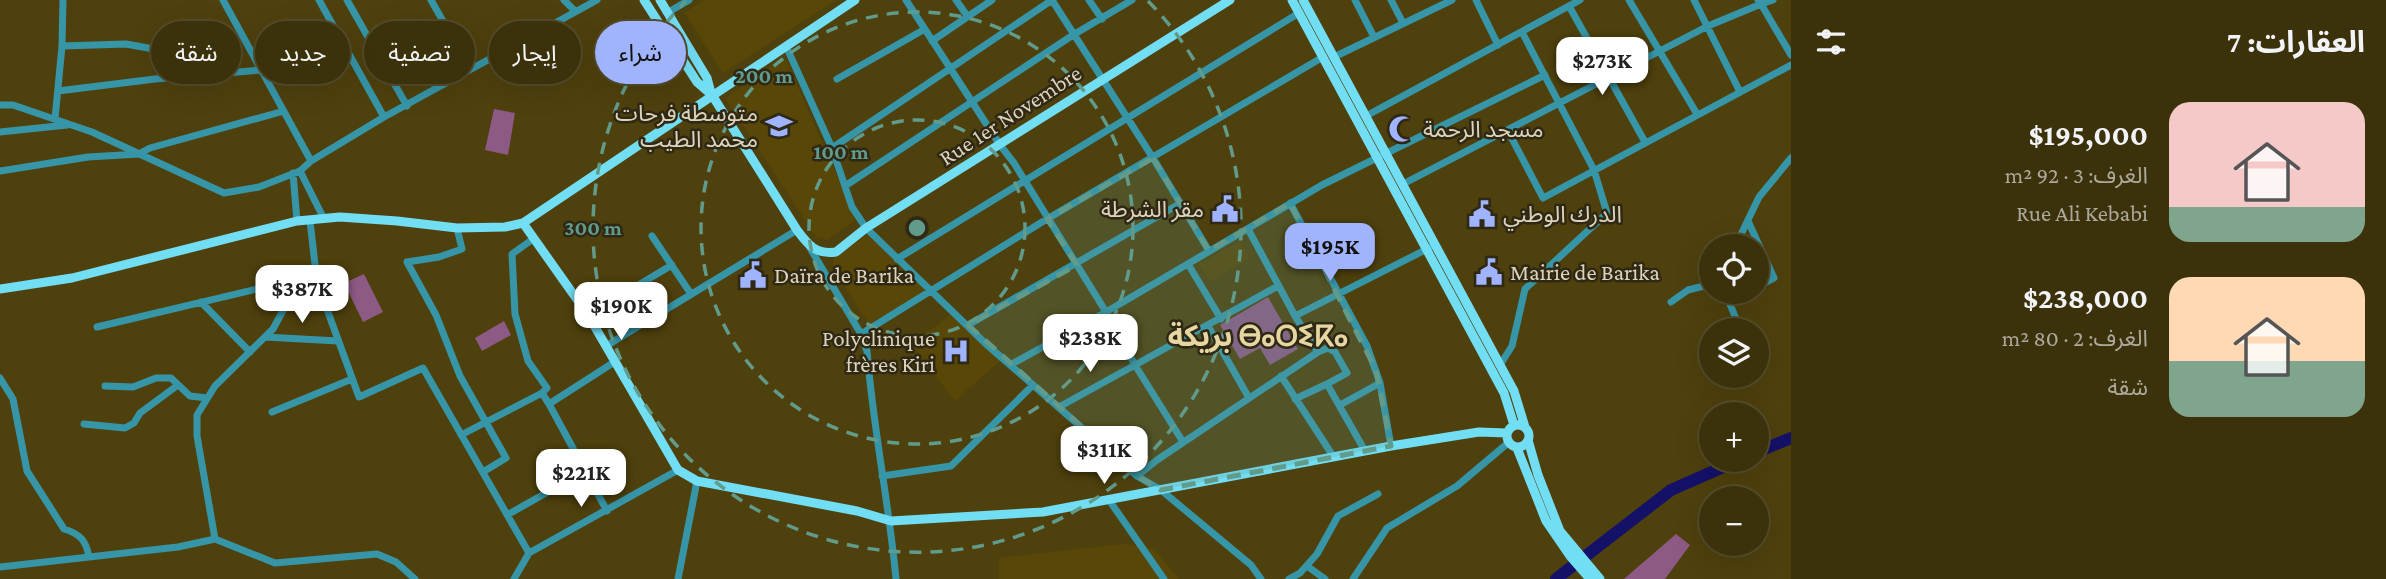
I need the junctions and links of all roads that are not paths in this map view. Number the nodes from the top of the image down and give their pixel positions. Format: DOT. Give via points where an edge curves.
graph roads {
  1 [pos="63,0"];
  2 [pos="223,0"];
  3 [pos="319,0"];
  4 [pos="347,0"];
  5 [pos="431,0"];
  6 [pos="564,0"];
  7 [pos="597,0"];
  8 [pos="644,0"];
  9 [pos="660,0"];
  10 [pos="689,0"];
  11 [pos="855,0"];
  12 [pos="956,0"];
  13 [pos="992,0"];
  14 [pos="1052,0"];
  15 [pos="1089,0"];
  16 [pos="1132,0"];
  17 [pos="1230,0"];
  18 [pos="1292,0"];
  19 [pos="1303,0"];
  20 [pos="1355,0"];
  21 [pos="1391,0"];
  22 [pos="1452,0"];
  23 [pos="1476,0"];
  24 [pos="1580,0"];
  25 [pos="1629,0"];
  26 [pos="1695,0"];
  27 [pos="1773,0"];
  28 [pos="909,1"];
  29 [pos="1759,2"];
  30 [pos="1569,6"];
  31 [pos="575,12"];
  32 [pos="667,13"];
  33 [pos="1299,13"];
  34 [pos="968,17"];
  35 [pos="1102,19"];
  36 [pos="443,21"];
  37 [pos="1404,23"];
  38 [pos="1708,26"];
  39 [pos="925,29"];
  40 [pos="1522,32"];
  41 [pos="1073,35"];
  42 [pos="1374,37"];
  43 [pos="932,40"];
  44 [pos="1498,45"];
  45 [pos="62,46"];
  46 [pos="786,46"];
  47 [pos="151,49"];
  48 [pos="1659,52"];
  49 [pos="1791,55"];
  50 [pos="1323,57"];
  51 [pos="1334,57"];
  52 [pos="255,59"];
  53 [pos="1791,65"];
  54 [pos="475,66"];
  55 [pos="950,68"];
  56 [pos="255,71"];
  57 [pos="1545,75"];
  58 [pos="1608,78"];
  59 [pos="837,79"];
  60 [pos="1103,79"];
  61 [pos="269,84"];
  62 [pos="444,84"];
  63 [pos="58,90"];
  64 [pos="1740,92"];
  65 [pos="712,95"];
  66 [pos="972,102"];
  67 [pos="1560,104"];
  68 [pos="0,105"];
  69 [pos="407,106"];
  70 [pos="284,111"];
  71 [pos="1697,114"];
  72 [pos="1366,116"];
  73 [pos="384,117"];
  74 [pos="55,119"];
  75 [pos="1126,119"];
  76 [pos="71,125"];
  77 [pos="1508,131"];
  78 [pos="0,132"];
  79 [pos="1645,142"];
  80 [pos="1000,145"];
  81 [pos="832,148"];
  82 [pos="139,154"];
  83 [pos="1387,154"];
  84 [pos="1153,158"];
  85 [pos="1377,159"];
  86 [pos="1791,159"];
  87 [pos="311,161"];
  88 [pos="1594,170"];
  89 [pos="0,171"];
  90 [pos="296,172"];
  91 [pos="1024,181"];
  92 [pos="1403,184"];
  93 [pos="845,187"];
  94 [pos="1181,203"];
  95 [pos="1290,203"];
  96 [pos="324,219"];
  97 [pos="1047,219"];
  98 [pos="297,221"];
  99 [pos="310,221"];
  100 [pos="1748,221"];
  101 [pos="523,223"];
  102 [pos="457,228"];
  103 [pos="866,228"];
  104 [pos="1248,229"];
  105 [pos="797,230"];
  106 [pos="1742,234"];
  107 [pos="1754,234"];
  108 [pos="652,236"];
  109 [pos="533,239"];
  110 [pos="810,247"];
  111 [pos="1431,247"];
  112 [pos="1209,251"];
  113 [pos="897,259"];
  114 [pos="1188,264"];
  115 [pos="672,265"];
  116 [pos="1077,265"];
  117 [pos="1769,267"];
  118 [pos="317,279"];
  119 [pos="1769,281"];
  120 [pos="1278,286"];
  121 [pos="1699,288"];
  122 [pos="0,289"];
  123 [pos="932,291"];
  124 [pos="691,294"];
  125 [pos="1338,295"];
  126 [pos="201,302"];
  127 [pos="1671,302"];
  128 [pos="1106,312"];
  129 [pos="588,315"];
  130 [pos="1295,316"];
  131 [pos="1221,319"];
  132 [pos="968,325"];
  133 [pos="1208,326"];
  134 [pos="97,327"];
  135 [pos="862,334"];
  136 [pos="265,337"];
  137 [pos="338,341"];
  138 [pos="606,346"];
  139 [pos="250,352"];
  140 [pos="1318,352"];
  141 [pos="616,361"];
  142 [pos="1010,365"];
  143 [pos="1135,365"];
  144 [pos="1500,365"];
  145 [pos="1281,376"];
  146 [pos="0,378"];
  147 [pos="352,379"];
  148 [pos="1380,383"];
  149 [pos="1327,384"];
  150 [pos="178,385"];
  151 [pos="1033,385"];
  152 [pos="105,386"];
  153 [pos="542,393"];
  154 [pos="207,398"];
  155 [pos="1249,398"];
  156 [pos="1295,399"];
  157 [pos="549,404"];
  158 [pos="1340,405"];
  159 [pos="1059,407"];
  160 [pos="272,412"];
  161 [pos="486,423"];
  162 [pos="84,424"];
  163 [pos="1514,425"];
  164 [pos="1525,427"];
  165 [pos="461,435"];
  166 [pos="1528,440"];
  167 [pos="1510,441"];
  168 [pos="1183,442"];
  169 [pos="1391,446"];
  170 [pos="1365,451"];
  171 [pos="1333,456"];
  172 [pos="678,470"];
  173 [pos="585,471"];
  174 [pos="483,472"];
  175 [pos="882,475"];
  176 [pos="1137,476"];
  177 [pos="697,481"];
  178 [pos="1161,490"];
  179 [pos="1378,494"];
  180 [pos="1109,500"];
  181 [pos="607,511"];
  182 [pos="508,515"];
  183 [pos="891,521"];
  184 [pos="1558,534"];
  185 [pos="215,540"];
  186 [pos="529,553"];
  187 [pos="89,557"];
  188 [pos="1307,565"];
  189 [pos="0,566"];
  190 [pos="1258,578"];
  191 [pos="415,579"];
  192 [pos="514,579"];
  193 [pos="678,579"];
  194 [pos="896,579"];
  195 [pos="1164,579"];
  196 [pos="1289,579"];
  197 [pos="1325,579"];
  198 [pos="1353,579"];
  199 [pos="1590,579"];
  200 [pos="1600,579"];
  1 -- 45 [label="street"];
  2 -- 52 [label="street"];
  3 -- 73 [label="street"];
  4 -- 69 [label="street"];
  5 -- 36 [label="street"];
  6 -- 31 [label="street"];
  7 -- 31 [label="street"];
  8 -- 65 [label="main road" via="697,82"];
  9 -- 32 [label="main road"];
  10 -- 32 [label="street"];
  11 -- 46 [label="main road"];
  12 -- 34 [label="street"];
  13 -- 34 [label="street"];
  14 -- 41 [label="street"];
  14 -- 55 [label="street"];
  15 -- 35 [label="street"];
  16 -- 35 [label="street"];
  17 -- 60 [label="main road, Rue 1er Novembre"];
  18 -- 33 [label="main road"];
  19 -- 51 [label="main road"];
  20 -- 42 [label="street"];
  21 -- 37 [label="street"];
  22 -- 37 [label="street"];
  23 -- 44 [label="street"];
  24 -- 30 [label="street"];
  25 -- 48 [label="street"];
  26 -- 38 [label="street"];
  27 -- 29 [label="street"];
  28 -- 39 [label="street"];
  29 -- 38 [label="street"];
  29 -- 49 [label="street"];
  30 -- 40 [label="street"];
  30 -- 58 [label="street"];
  31 -- 54 [label="street"];
  32 -- 65 [label="main road"];
  33 -- 50 [label="main road"];
  33 -- 75 [label="street"];
  34 -- 43 [label="street"];
  35 -- 41 [label="street"];
  37 -- 42 [label="street"];
  38 -- 48 [label="street"];
  38 -- 64 [label="street"];
  39 -- 43 [label="street"];
  39 -- 59 [label="street"];
  40 -- 44 [label="street"];
  40 -- 57 [label="street"];
  41 -- 60 [label="street"];
  41 -- 66 [label="street"];
  42 -- 51 [label="street"];
  43 -- 55 [label="street"];
  44 -- 72 [label="street"];
  45 -- 47 [label="street" via="126,44"];
  45 -- 63 [label="street"];
  46 -- 65 [label="main road"];
  46 -- 81 [label="street"];
  48 -- 58 [label="street"];
  48 -- 71 [label="street"];
  50 -- 84 [label="street"];
  50 -- 85 [label="main road"];
  51 -- 72 [label="main road"];
  53 -- 64 [label="street"];
  55 -- 66 [label="street"];
  55 -- 81 [label="street"];
  56 -- 63 [label="street"];
  57 -- 67 [label="street"];
  57 -- 83 [label="street"];
  58 -- 67 [label="street"];
  58 -- 79 [label="street"];
  60 -- 75 [label="street"];
  60 -- 80 [label="main road, Rue 1er Novembre"];
  61 -- 70 [label="street"];
  62 -- 69 [label="street"];
  63 -- 74 [label="street"];
  64 -- 71 [label="street"];
  65 -- 101 [label="main road"];
  65 -- 105 [label="main road"];
  66 -- 80 [label="street"];
  66 -- 93 [label="street"];
  67 -- 77 [label="street"];
  67 -- 88 [label="street"];
  68 -- 74 [label="street"];
  69 -- 73 [label="street"];
  70 -- 82 [label="street"];
  70 -- 87 [label="street"];
  71 -- 79 [label="street"];
  72 -- 83 [label="main road"];
  73 -- 87 [label="street"];
  74 -- 76 [label="street"];
  75 -- 84 [label="street"];
  75 -- 91 [label="street"];
  76 -- 78 [label="street"];
  76 -- 82 [label="street"];
  77 -- 88 [label="street" via="1543,198"];
  77 -- 92 [label="street"];
  79 -- 88 [label="street"];
  80 -- 91 [label="street"];
  80 -- 103 [label="main road, Rue 1er Novembre"];
  81 -- 93 [label="street"];
  82 -- 89 [label="street"];
  82 -- 90 [label="street" via="224,193 259,187"];
  83 -- 85 [label="street"];
  83 -- 92 [label="main road"];
  84 -- 94 [label="street"];
  84 -- 97 [label="street"];
  85 -- 95 [label="street"];
  85 -- 111 [label="main road"];
  86 -- 100 [label="street" via="1765,188"];
  87 -- 90 [label="street"];
  88 -- 144 [label="street" via="1607,213 1525,289 1512,346"];
  90 -- 96 [label="street"];
  90 -- 98 [label="street"];
  91 -- 97 [label="street"];
  91 -- 113 [label="street"];
  92 -- 111 [label="main road"];
  93 -- 103 [label="street"];
  94 -- 112 [label="street"];
  94 -- 116 [label="street"];
  95 -- 104 [label="street"];
  95 -- 125 [label="street"];
  96 -- 99 [label="main road"];
  96 -- 102 [label="main road"];
  97 -- 116 [label="street"];
  97 -- 123 [label="street"];
  98 -- 99 [label="main road"];
  98 -- 122 [label="main road" via="72,278"];
  99 -- 118 [label="street"];
  100 -- 106 [label="street"];
  100 -- 107 [label="street"];
  101 -- 102 [label="main road"];
  101 -- 109 [label="main road"];
  102 -- 161 [label="street" via="462,249 407,262"];
  103 -- 110 [label="main road, Rue 1er Novembre" via="836,252"];
  103 -- 113 [label="street"];
  104 -- 112 [label="street"];
  104 -- 120 [label="street"];
  105 -- 110 [label="main road"];
  105 -- 124 [label="street"];
  108 -- 115 [label="street"];
  109 -- 129 [label="main road"];
  109 -- 153 [label="street" via="512,254 515,314 528,361 547,387"];
  110 -- 135 [label="street"];
  111 -- 125 [label="street"];
  111 -- 144 [label="main road"];
  111 -- 163 [label="main road" via="1504,393"];
  112 -- 114 [label="street"];
  113 -- 123 [label="street"];
  114 -- 128 [label="street"];
  114 -- 131 [label="street"];
  115 -- 124 [label="street"];
  115 -- 129 [label="street"];
  116 -- 128 [label="street"];
  116 -- 132 [label="street"];
  117 -- 119 [label="street" via="1774,278"];
  118 -- 126 [label="street"];
  118 -- 136 [label="street" via="292,294"];
  118 -- 137 [label="street"];
  120 -- 130 [label="street"];
  120 -- 131 [label="street"];
  121 -- 127 [label="street"];
  123 -- 132 [label="street"];
  123 -- 135 [label="street"];
  124 -- 138 [label="street"];
  125 -- 130 [label="street"];
  125 -- 148 [label="street" via="1367,346"];
  126 -- 134 [label="street"];
  126 -- 139 [label="street"];
  128 -- 142 [label="street"];
  128 -- 143 [label="street"];
  129 -- 138 [label="main road"];
  130 -- 140 [label="street"];
  131 -- 133 [label="street"];
  132 -- 142 [label="street"];
  133 -- 143 [label="street"];
  133 -- 155 [label="street"];
  135 -- 175 [label="street"];
  136 -- 137 [label="street"];
  136 -- 139 [label="street"];
  137 -- 147 [label="street"];
  138 -- 141 [label="main road"];
  139 -- 154 [label="street"];
  140 -- 145 [label="street"];
  140 -- 149 [label="street" via="1332,350 1347,373"];
  141 -- 157 [label="street"];
  141 -- 172 [label="main road"];
  142 -- 151 [label="street"];
  143 -- 159 [label="street"];
  143 -- 168 [label="street"];
  144 -- 164 [label="main road"];
  145 -- 155 [label="street"];
  145 -- 156 [label="street"];
  146 -- 187 [label="street" via="13,400 27,471 64,529 84,540"];
  147 -- 160 [label="street"];
  147 -- 165 [label="street" via="359,397 423,368"];
  148 -- 158 [label="street"];
  148 -- 169 [label="street"];
  149 -- 156 [label="street"];
  149 -- 158 [label="street"];
  150 -- 152 [label="street" via="171,378 156,378 133,387"];
  150 -- 154 [label="street" via="190,396"];
  150 -- 162 [label="street" via="125,428"];
  151 -- 159 [label="street"];
  151 -- 175 [label="street" via="951,466"];
  153 -- 157 [label="street"];
  153 -- 161 [label="street"];
  154 -- 185 [label="street" via="197,415 197,436"];
  155 -- 168 [label="street"];
  156 -- 171 [label="street"];
  157 -- 173 [label="street"];
  158 -- 170 [label="street"];
  159 -- 176 [label="street"];
  161 -- 165 [label="street"];
  161 -- 174 [label="street" via="506,458"];
  163 -- 164 [label="main road"];
  163 -- 167 [label="main road"];
  164 -- 166 [label="main road"];
  165 -- 174 [label="street"];
  166 -- 167 [label="main road" via="1524,446"];
  166 -- 184 [label="main road"];
  167 -- 169 [label="main road" via="1479,432"];
  167 -- 184 [label="main road" via="1541,510"];
  167 -- 198 [label="street" via="1457,486 1387,528"];
  168 -- 176 [label="street"];
  169 -- 170 [label="main road"];
  170 -- 171 [label="main road"];
  171 -- 178 [label="main road"];
  172 -- 177 [label="main road"];
  172 -- 181 [label="street"];
  173 -- 181 [label="street"];
  173 -- 182 [label="street"];
  174 -- 182 [label="street"];
  175 -- 183 [label="street"];
  176 -- 178 [label="street"];
  177 -- 183 [label="main road"];
  177 -- 193 [label="street"];
  178 -- 180 [label="main road"];
  178 -- 190 [label="street" via="1251,565"];
  179 -- 188 [label="street" via="1338,516"];
  180 -- 183 [label="main road" via="1043,512"];
  180 -- 195 [label="street"];
  181 -- 186 [label="street"];
  182 -- 186 [label="street"];
  183 -- 194 [label="street"];
  184 -- 199 [label="main road"];
  184 -- 200 [label="main road"];
  185 -- 187 [label="street"];
  185 -- 191 [label="street" via="275,562 377,554 396,562"];
  186 -- 192 [label="street"];
  187 -- 189 [label="street"];
  188 -- 196 [label="street"];
  188 -- 197 [label="street"];
}
